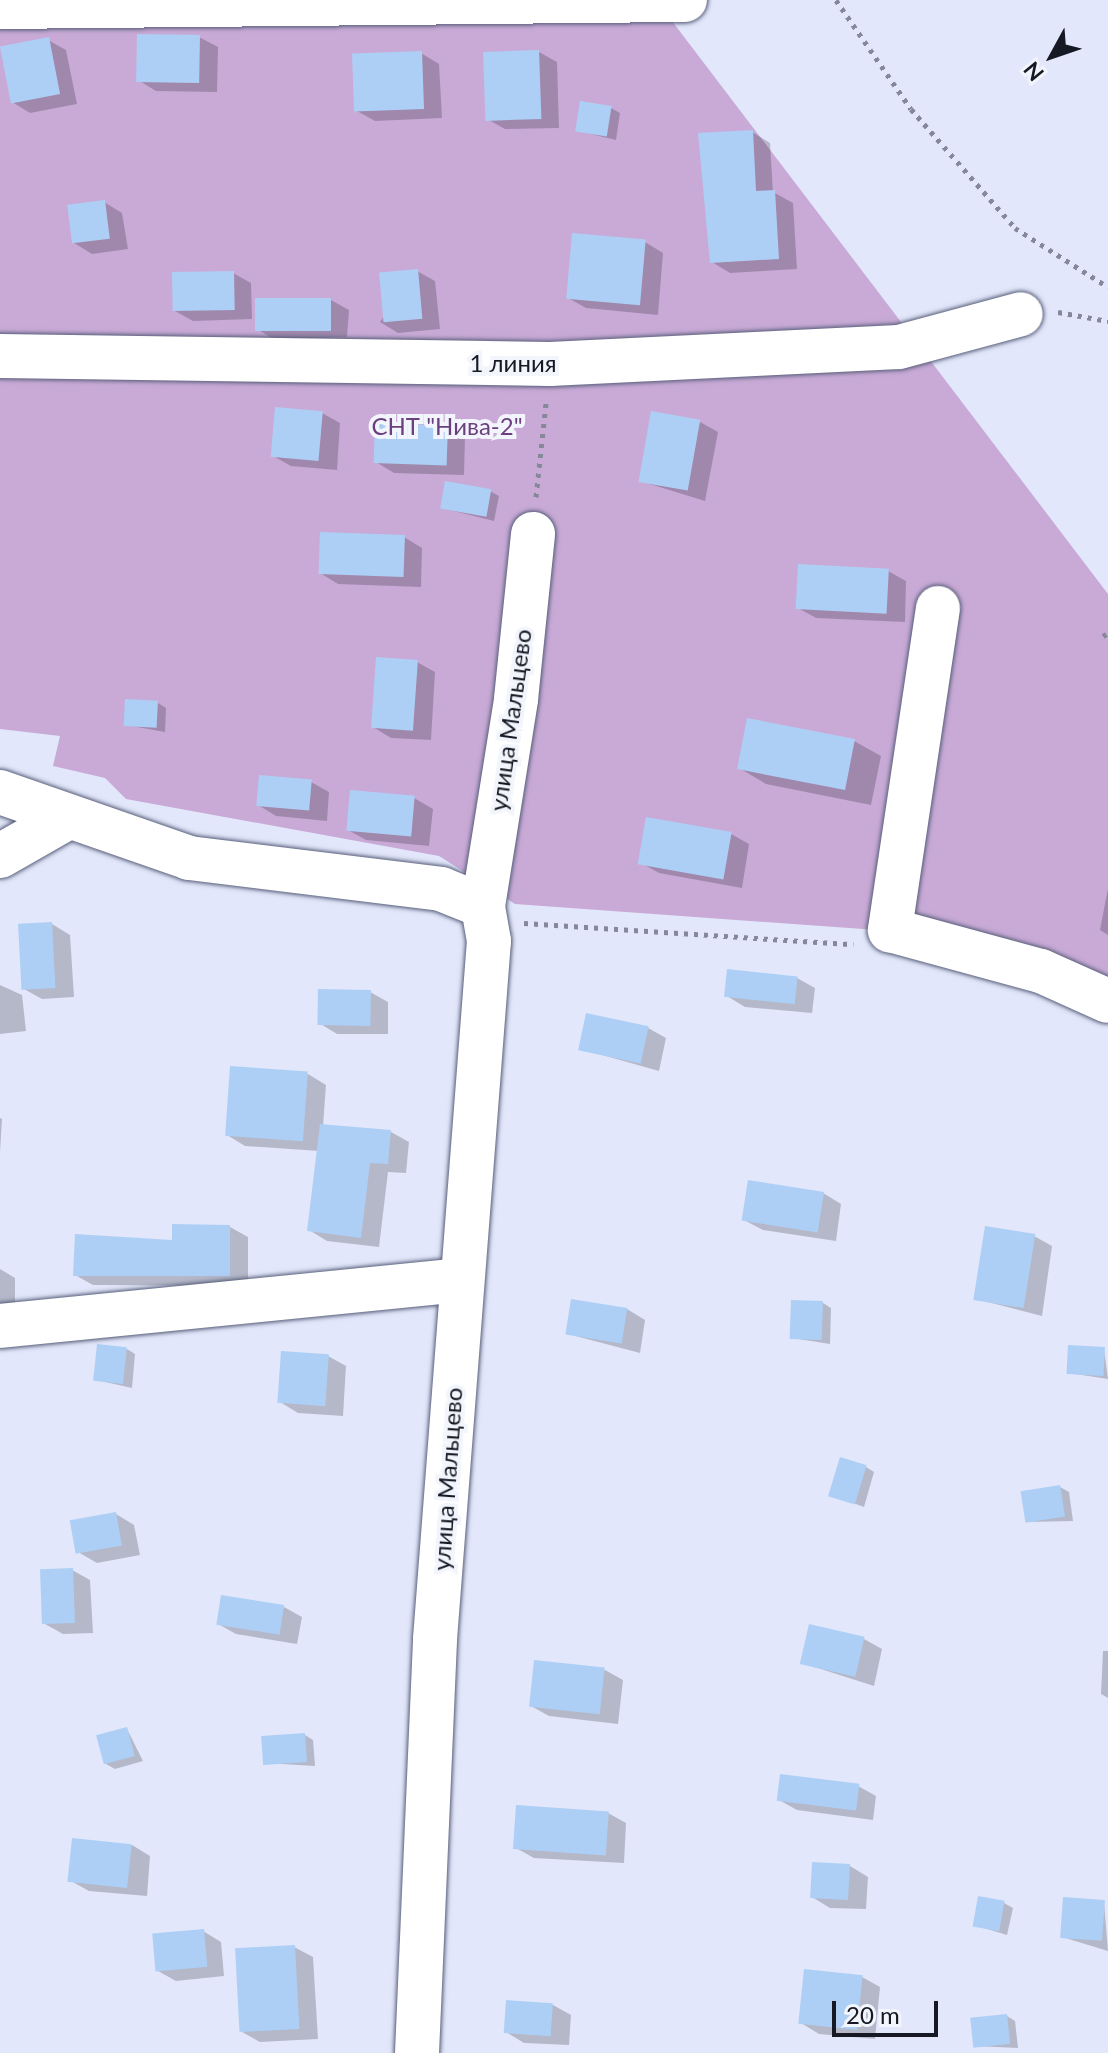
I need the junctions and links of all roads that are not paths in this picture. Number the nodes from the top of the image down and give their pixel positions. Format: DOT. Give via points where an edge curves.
graph roads {
  1 [pos="685,0"];
  2 [pos="0,7"];
  3 [pos="1021,314"];
  4 [pos="0,356"];
  5 [pos="533,534"];
  6 [pos="938,608"];
  7 [pos="0,792"];
  8 [pos="65,819"];
  9 [pos="0,856"];
  10 [pos="483,906"];
  11 [pos="1108,1001"];
  12 [pos="461,1280"];
  13 [pos="0,1326"];
  14 [pos="417,2053"];
  1 -- 2 [label="street"];
  3 -- 4 [label="street, 1 линия" via="899,347 550,364"];
  5 -- 10 [label="street, улица Мальцево" via="516,699"];
  6 -- 11 [label="street" via="890,930 1041,971"];
  7 -- 8 [label="street"];
  8 -- 9 [label="street"];
  8 -- 10 [label="street" via="189,858 441,889"];
  10 -- 12 [label="street, улица Мальцево" via="489,941"];
  12 -- 13 [label="street"];
  12 -- 14 [label="street, улица Мальцево" via="435,1639"];
}
